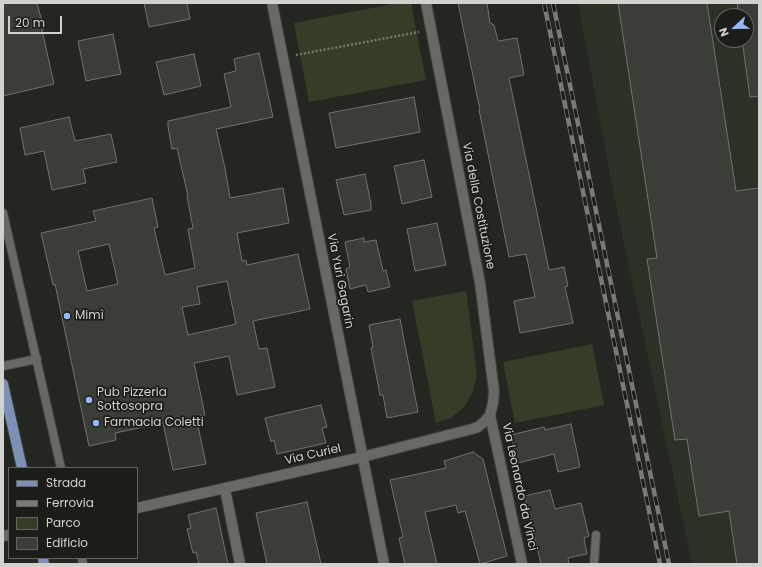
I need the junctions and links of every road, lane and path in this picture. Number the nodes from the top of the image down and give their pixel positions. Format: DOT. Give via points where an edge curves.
graph roads {
  1 [pos="272,3"];
  2 [pos="426,3"];
  3 [pos="431,30"];
  4 [pos="282,58"];
  5 [pos="3,213"];
  6 [pos="36,359"];
  7 [pos="3,366"];
  8 [pos="3,384"];
  9 [pos="490,415"];
  10 [pos="362,458"];
  11 [pos="22,467"];
  12 [pos="61,467"];
  13 [pos="225,489"];
  14 [pos="138,508"];
  15 [pos="596,535"];
  16 [pos="240,564"];
  17 [pos="384,564"];
  18 [pos="522,564"];
  19 [pos="594,564"];
  1 -- 4 [label="street, Via Yuri Gagarin"];
  2 -- 3 [label="street, Via della Costituzione"];
  3 -- 4 [label="path"];
  3 -- 9 [label="street, Via della Costituzione" via="480,283 494,391"];
  4 -- 10 [label="street, Via Yuri Gagarin"];
  5 -- 6 [label="lane"];
  6 -- 7 [label="lane"];
  6 -- 12 [label="lane"];
  8 -- 11 [label="main road"];
  9 -- 10 [label="street, Via Curiel" via="478,427"];
  9 -- 18 [label="street, Via Leonardo da Vinci"];
  10 -- 13 [label="street, Via Curiel"];
  10 -- 17 [label="street, Via Yuri Gagarin"];
  13 -- 14 [label="street, Via Curiel"];
  13 -- 16 [label="street"];
  15 -- 19 [label="lane"];
}
